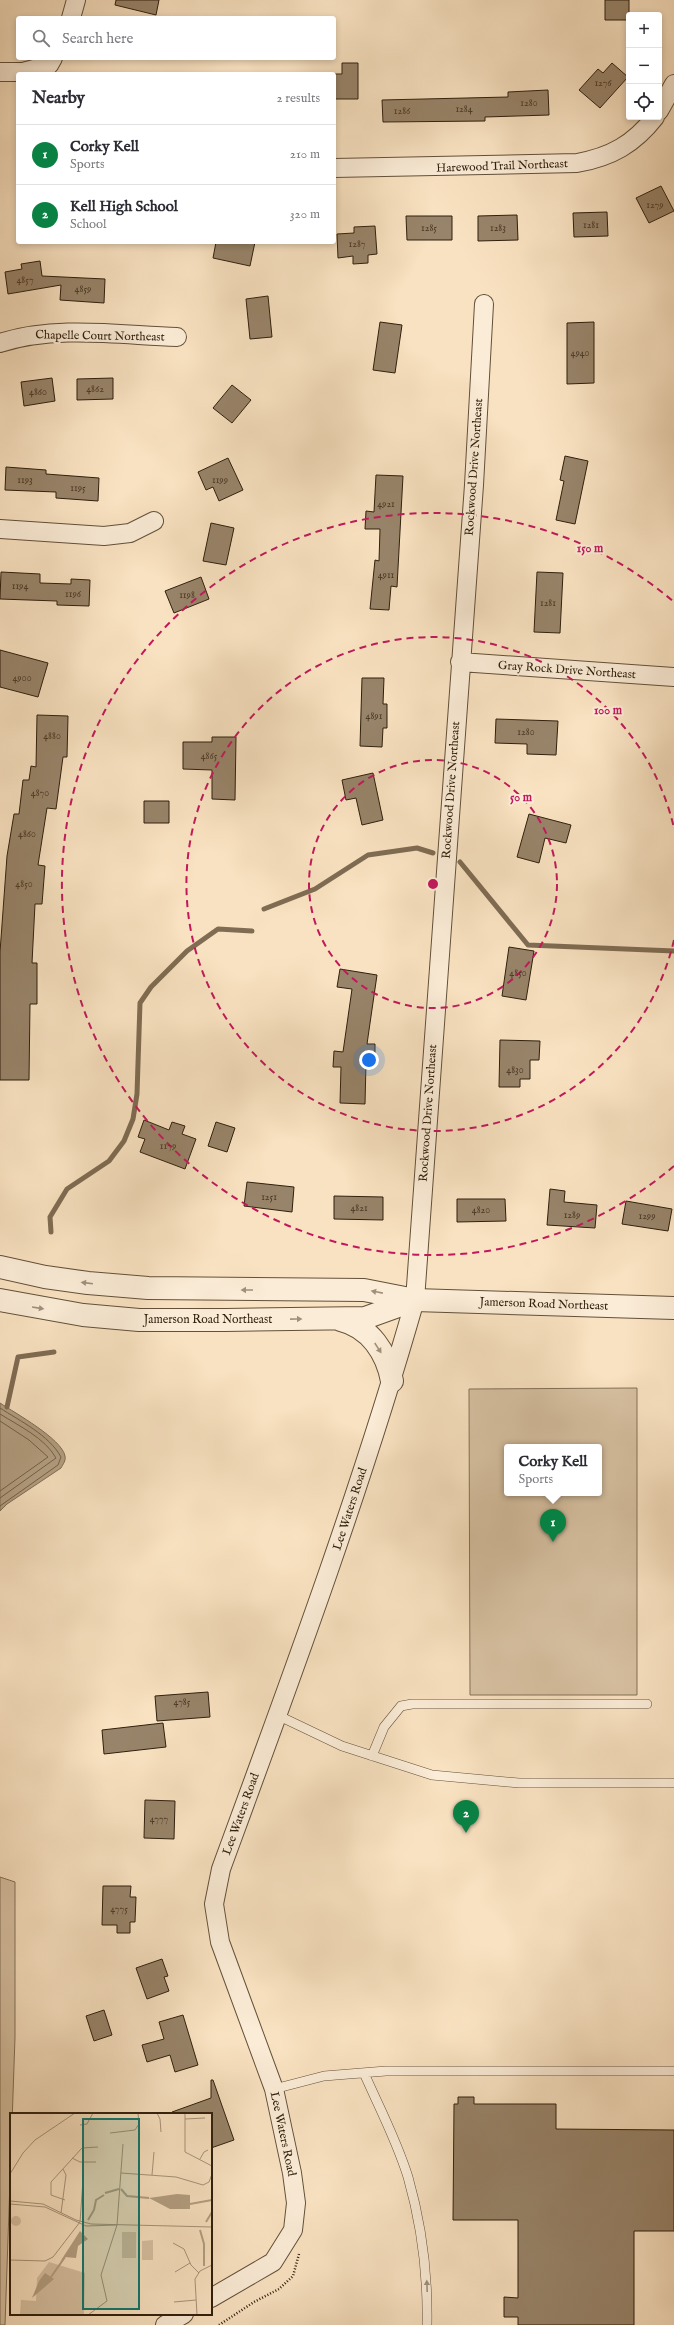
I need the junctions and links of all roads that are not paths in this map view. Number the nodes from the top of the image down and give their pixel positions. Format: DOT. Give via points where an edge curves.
graph roads {
  1 [pos="76,0"];
  2 [pos="72,16"];
  3 [pos="52,60"];
  4 [pos="0,72"];
  5 [pos="16,72"];
  6 [pos="23,72"];
  7 [pos="674,84"];
  8 [pos="662,106"];
  9 [pos="652,120"];
  10 [pos="336,168"];
  11 [pos="484,304"];
  12 [pos="178,337"];
  13 [pos="0,343"];
  14 [pos="154,521"];
  15 [pos="0,529"];
  16 [pos="460,662"];
  17 [pos="674,677"];
  18 [pos="0,1267"];
  19 [pos="0,1300"];
  20 [pos="415,1300"];
  21 [pos="674,1308"];
  22 [pos="336,1318"];
  23 [pos="392,1381"];
  24 [pos="647,1704"];
  25 [pos="277,1715"];
  26 [pos="372,1756"];
  27 [pos="674,1783"];
  28 [pos="674,2071"];
  29 [pos="364,2072"];
  30 [pos="274,2089"];
  31 [pos="212,2297"];
  32 [pos="182,2315"];
  33 [pos="165,2325"];
  34 [pos="427,2325"];
  1 -- 2 [label="street"];
  3 -- 6 [label="street" via="49,65"];
  4 -- 5 [label="street"];
  7 -- 8 [label="street"];
  9 -- 10 [label="street, Harewood Trail Northeast" via="633,140 617,151 600,159 577,163"];
  11 -- 16 [label="street, Rockwood Drive Northeast" via="474,485"];
  12 -- 13 [label="street, Chapelle Court Northeast" via="50,333 23,336"];
  14 -- 15 [label="street" via="130,533 104,536"];
  16 -- 17 [label="street, Gray Rock Drive Northeast"];
  16 -- 20 [label="street, Rockwood Drive Northeast"];
  20 -- 18 [label="street, Jamerson Road Northeast, one-way" via="364,1290 238,1290 126,1286 44,1277"];
  19 -- 22 [label="street, Jamerson Road Northeast, one-way" via="83,1316 139,1320"];
  20 -- 21 [label="street, Jamerson Road Northeast"];
  20 -- 22 [label="street, Jamerson Road Northeast" via="365,1318"];
  20 -- 23 [label="street, Lee Waters Road"];
  22 -- 23 [label="street, one-way" via="358,1327 376,1343 387,1363"];
  23 -- 25 [label="street, Lee Waters Road" via="344,1530"];
  24 -- 26 [label="lane" via="401,1706 384,1727"];
  25 -- 26 [label="lane" via="342,1746"];
  25 -- 30 [label="street, Lee Waters Road" via="221,1870 214,1904 220,1942"];
  26 -- 27 [label="lane" via="432,1775 504,1782"];
  28 -- 29 [label="lane"];
  29 -- 30 [label="lane" via="324,2076"];
  34 -- 29 [label="lane, one-way" via="425,2257 418,2219 407,2176"];
  30 -- 31 [label="street, Lee Waters Road" via="292,2173 296,2204 293,2230 273,2262"];
  32 -- 33 [label="street"];
}
